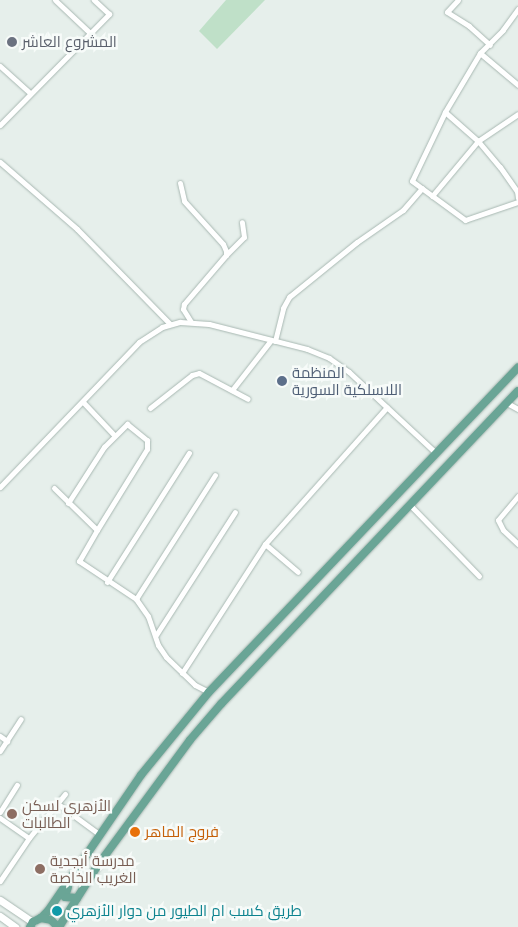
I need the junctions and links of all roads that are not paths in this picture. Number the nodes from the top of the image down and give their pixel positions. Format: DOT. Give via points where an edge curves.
graph roads {
  1 [pos="55,0"];
  2 [pos="94,0"];
  3 [pos="458,0"];
  4 [pos="518,9"];
  5 [pos="90,34"];
  6 [pos="490,45"];
  7 [pos="480,53"];
  8 [pos="0,66"];
  9 [pos="518,85"];
  10 [pos="30,94"];
  11 [pos="445,112"];
  12 [pos="518,114"];
  13 [pos="0,125"];
  14 [pos="478,141"];
  15 [pos="0,162"];
  16 [pos="180,183"];
  17 [pos="422,188"];
  18 [pos="432,196"];
  19 [pos="518,198"];
  20 [pos="518,202"];
  21 [pos="242,222"];
  22 [pos="226,255"];
  23 [pos="191,322"];
  24 [pos="170,324"];
  25 [pos="273,340"];
  26 [pos="518,367"];
  27 [pos="232,390"];
  28 [pos="518,391"];
  29 [pos="248,399"];
  30 [pos="83,402"];
  31 [pos="507,403"];
  32 [pos="386,407"];
  33 [pos="150,408"];
  34 [pos="518,409"];
  35 [pos="114,435"];
  36 [pos="189,453"];
  37 [pos="436,453"];
  38 [pos="215,475"];
  39 [pos="0,487"];
  40 [pos="54,488"];
  41 [pos="518,496"];
  42 [pos="68,504"];
  43 [pos="410,505"];
  44 [pos="235,512"];
  45 [pos="97,530"];
  46 [pos="265,544"];
  47 [pos="518,544"];
  48 [pos="298,572"];
  49 [pos="479,576"];
  50 [pos="107,582"];
  51 [pos="136,599"];
  52 [pos="156,635"];
  53 [pos="182,672"];
  54 [pos="209,692"];
  55 [pos="21,719"];
  56 [pos="178,730"];
  57 [pos="0,736"];
  58 [pos="190,740"];
  59 [pos="6,741"];
  60 [pos="0,751"];
  61 [pos="17,785"];
  62 [pos="65,794"];
  63 [pos="58,804"];
  64 [pos="0,812"];
  65 [pos="0,818"];
  66 [pos="100,835"];
  67 [pos="29,838"];
  68 [pos="75,872"];
  69 [pos="0,881"];
  70 [pos="76,898"];
  71 [pos="0,900"];
  72 [pos="14,909"];
  73 [pos="3,918"];
  74 [pos="41,918"];
  75 [pos="31,924"];
  76 [pos="15,927"];
  77 [pos="58,927"];
  1 -- 5 [label="street"];
  2 -- 5 [label="street" via="109,14"];
  3 -- 6 [label="street" via="447,12 470,26"];
  4 -- 6 [label="street"];
  5 -- 10 [label="street"];
  6 -- 7 [label="street"];
  7 -- 9 [label="street"];
  7 -- 11 [label="street"];
  8 -- 10 [label="street"];
  10 -- 13 [label="street"];
  11 -- 14 [label="street"];
  11 -- 17 [label="street" via="412,181"];
  12 -- 14 [label="street"];
  14 -- 18 [label="street"];
  14 -- 19 [label="street" via="517,191"];
  15 -- 24 [label="street" via="77,229"];
  16 -- 22 [label="street" via="184,201 223,244"];
  17 -- 18 [label="street"];
  17 -- 25 [label="street" via="403,210 289,297"];
  18 -- 20 [label="street" via="465,220"];
  21 -- 22 [label="street" via="244,237"];
  22 -- 23 [label="street" via="184,304 183,309"];
  23 -- 24 [label="street"];
  23 -- 25 [label="street"];
  24 -- 30 [label="street" via="139,342"];
  25 -- 27 [label="street"];
  25 -- 32 [label="street" via="329,358"];
  26 -- 37 [label="main road"];
  27 -- 29 [label="street"];
  27 -- 33 [label="street" via="204,374 196,373"];
  28 -- 31 [label="main road"];
  30 -- 35 [label="street"];
  30 -- 39 [label="street"];
  31 -- 34 [label="street"];
  31 -- 43 [label="main road"];
  32 -- 37 [label="street"];
  32 -- 46 [label="street"];
  35 -- 42 [label="street"];
  35 -- 45 [label="street" via="127,424 147,440 149,446"];
  36 -- 50 [label="street"];
  37 -- 54 [label="main road"];
  38 -- 51 [label="street"];
  40 -- 42 [label="street"];
  41 -- 47 [label="street" via="498,520 503,530"];
  42 -- 45 [label="street"];
  43 -- 49 [label="street"];
  43 -- 58 [label="main road"];
  44 -- 52 [label="street"];
  45 -- 50 [label="street" via="78,561"];
  46 -- 48 [label="street"];
  46 -- 53 [label="street"];
  50 -- 51 [label="street"];
  51 -- 52 [label="street"];
  52 -- 53 [label="street" via="158,645"];
  53 -- 54 [label="street" via="195,685"];
  54 -- 56 [label="main road"];
  55 -- 59 [label="street"];
  56 -- 58 [label="main road"];
  56 -- 66 [label="main road" via="141,775"];
  57 -- 59 [label="street"];
  58 -- 70 [label="main road"];
  59 -- 60 [label="street"];
  61 -- 64 [label="street"];
  62 -- 63 [label="street"];
  63 -- 66 [label="street"];
  63 -- 67 [label="street"];
  65 -- 67 [label="street"];
  66 -- 68 [label="main road"];
  67 -- 69 [label="street"];
  68 -- 70 [label="main road" via="65,895 68,899"];
  68 -- 74 [label="main road"];
  70 -- 77 [label="main road"];
  71 -- 72 [label="main road"];
  72 -- 73 [label="main road" via="13,915"];
  72 -- 75 [label="main road"];
  73 -- 76 [label="main road"];
  74 -- 75 [label="main road"];
  74 -- 77 [label="main road" via="52,920"];
}
